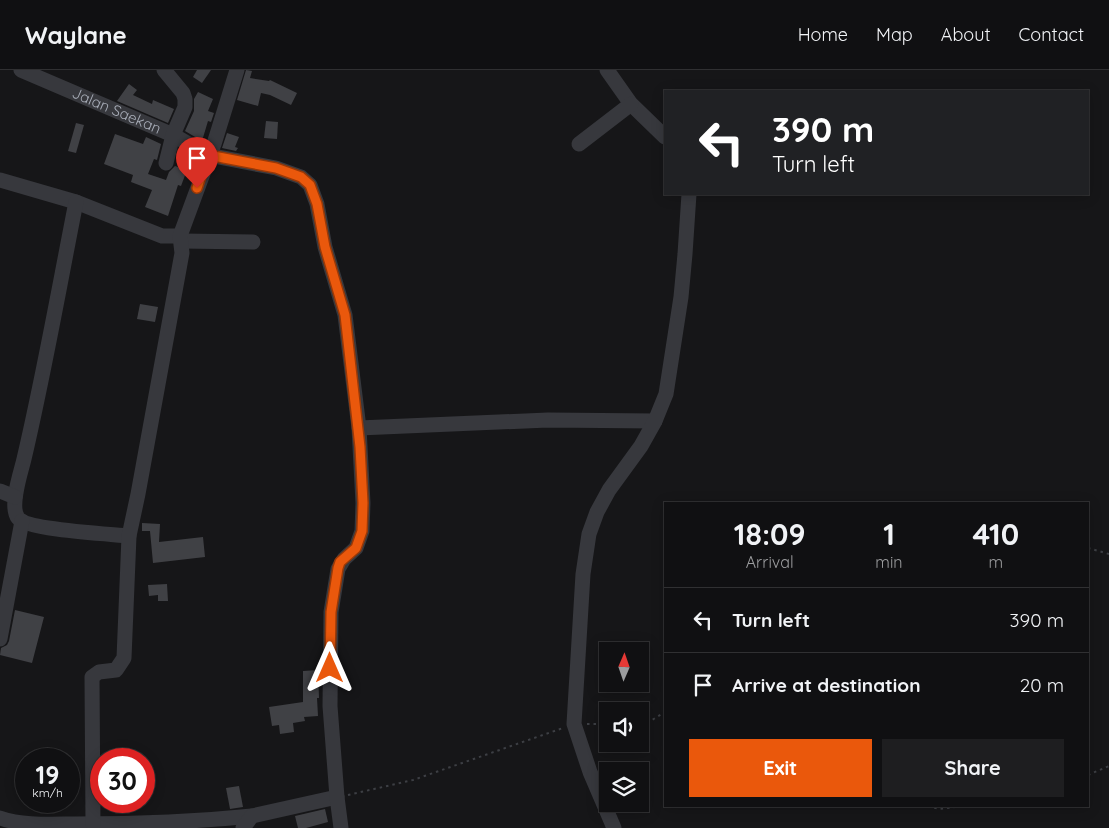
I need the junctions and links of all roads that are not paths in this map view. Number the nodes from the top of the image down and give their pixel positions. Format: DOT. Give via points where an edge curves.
graph roads {
  1 [pos="21,70"];
  2 [pos="164,70"];
  3 [pos="237,70"];
  4 [pos="607,70"];
  5 [pos="631,104"];
  6 [pos="173,135"];
  7 [pos="664,136"];
  8 [pos="579,144"];
  9 [pos="208,155"];
  10 [pos="166,163"];
  11 [pos="0,180"];
  12 [pos="689,195"];
  13 [pos="76,202"];
  14 [pos="180,238"];
  15 [pos="253,242"];
  16 [pos="655,422"];
  17 [pos="359,428"];
  18 [pos="0,491"];
  19 [pos="15,496"];
  20 [pos="22,521"];
  21 [pos="129,536"];
  22 [pos="0,639"];
  23 [pos="337,797"];
  24 [pos="0,818"];
  25 [pos="247,822"];
  26 [pos="93,824"];
  27 [pos="31,826"];
  28 [pos="341,828"];
  29 [pos="614,828"];
  1 -- 6 [label="street, Jalan Saekan"];
  2 -- 6 [label="street" via="185,99 185,107"];
  3 -- 9 [label="street"];
  4 -- 5 [label="street"];
  5 -- 7 [label="street"];
  5 -- 8 [label="street"];
  6 -- 9 [label="street, Jalan Saekan"];
  6 -- 10 [label="street"];
  9 -- 14 [label="street"];
  9 -- 17 [label="street, Jalan Saekan" via="276,168 301,177 310,185 345,315"];
  11 -- 13 [label="street"];
  12 -- 16 [label="street" via="674,349 666,394"];
  13 -- 14 [label="street" via="162,236"];
  13 -- 19 [label="street"];
  14 -- 15 [label="street"];
  14 -- 21 [label="street" via="182,253"];
  16 -- 17 [label="street" via="548,420"];
  16 -- 29 [label="street" via="597,512 589,534 583,574 574,724"];
  17 -- 23 [label="street, Jalan Saekan" via="362,531 356,548 340,562 331,612 330,706"];
  18 -- 19 [label="street"];
  19 -- 20 [label="street" via="16,513"];
  20 -- 21 [label="street" via="80,532"];
  20 -- 22 [label="street"];
  21 -- 26 [label="street" via="124,658 116,670 99,672 92,677"];
  23 -- 25 [label="street"];
  23 -- 28 [label="street, Jalan Saekan"];
  24 -- 27 [label="street"];
  25 -- 26 [label="street"];
  26 -- 27 [label="street"];
}
